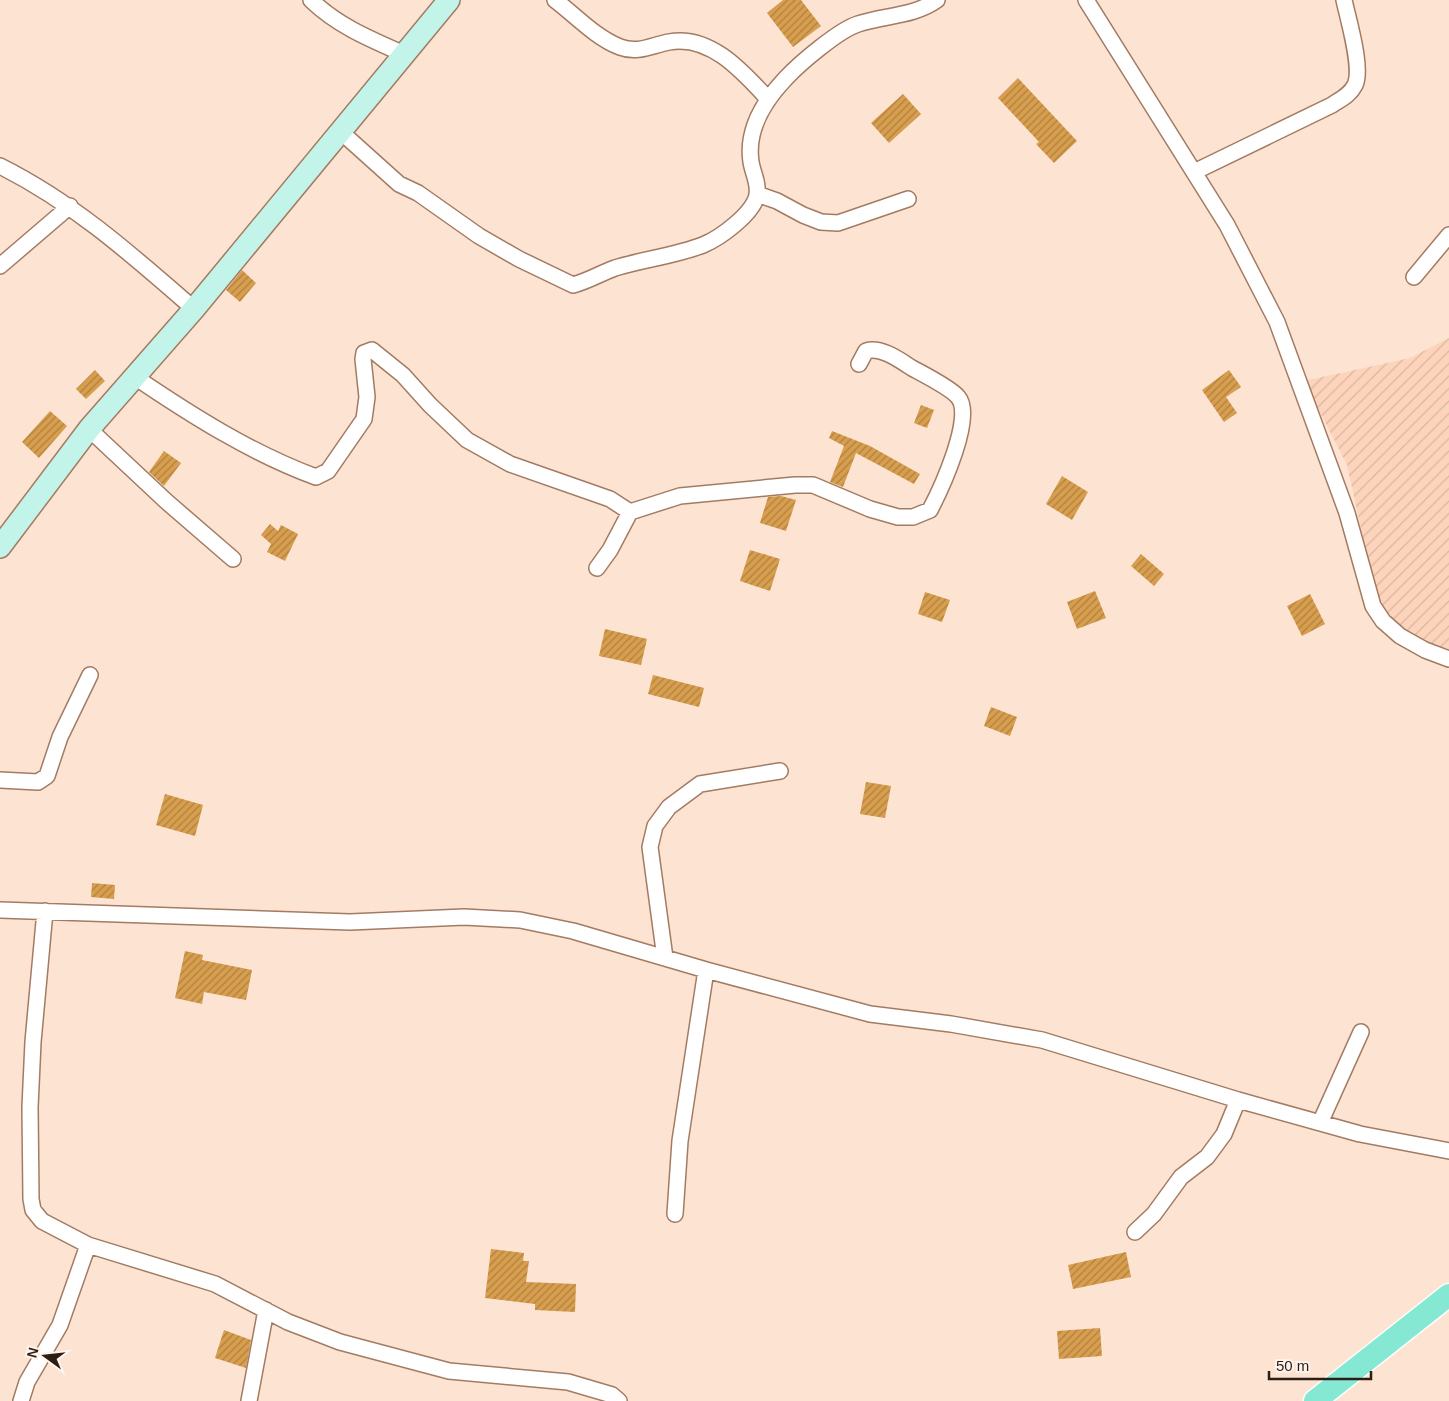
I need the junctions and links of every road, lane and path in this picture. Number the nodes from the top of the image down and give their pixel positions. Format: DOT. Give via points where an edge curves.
graph roads {
  1 [pos="311,0"];
  2 [pos="448,0"];
  3 [pos="555,0"];
  4 [pos="937,0"];
  5 [pos="1086,0"];
  6 [pos="1344,0"];
  7 [pos="404,54"];
  8 [pos="768,99"];
  9 [pos="340,131"];
  10 [pos="0,166"];
  11 [pos="1194,172"];
  12 [pos="757,194"];
  13 [pos="908,199"];
  14 [pos="70,206"];
  15 [pos="1449,234"];
  16 [pos="0,266"];
  17 [pos="1414,277"];
  18 [pos="194,309"];
  19 [pos="859,364"];
  20 [pos="134,377"];
  21 [pos="89,429"];
  22 [pos="630,512"];
  23 [pos="0,547"];
  24 [pos="233,558"];
  25 [pos="597,568"];
  26 [pos="1449,659"];
  27 [pos="90,675"];
  28 [pos="780,771"];
  29 [pos="0,780"];
  30 [pos="0,910"];
  31 [pos="45,911"];
  32 [pos="665,958"];
  33 [pos="706,970"];
  34 [pos="1361,1032"];
  35 [pos="1238,1100"];
  36 [pos="1320,1123"];
  37 [pos="1449,1151"];
  38 [pos="675,1214"];
  39 [pos="1135,1232"];
  40 [pos="88,1245"];
  41 [pos="1449,1295"];
  42 [pos="266,1310"];
  43 [pos="21,1401"];
  44 [pos="249,1401"];
  45 [pos="619,1401"];
  46 [pos="1315,1401"];
  1 -- 7 [label="street" via="350,30"];
  2 -- 7 [label="main road"];
  3 -- 8 [label="street" via="604,38 621,47 637,50 691,42 707,47 746,75"];
  4 -- 8 [label="street" via="906,15 856,24 808,56"];
  5 -- 11 [label="street"];
  6 -- 11 [label="street" via="1357,68 1356,83 1350,94"];
  7 -- 9 [label="main road"];
  8 -- 12 [label="street" via="754,127 750,150"];
  9 -- 12 [label="street" via="399,184 425,198 478,236 573,285 614,269 704,245 744,218 753,207"];
  9 -- 18 [label="main road"];
  10 -- 14 [label="street"];
  11 -- 26 [label="street" via="1277,322 1347,513 1373,606 1383,621 1400,636"];
  12 -- 13 [label="street" via="777,200 821,222 838,223"];
  14 -- 16 [label="street"];
  14 -- 18 [label="street"];
  15 -- 17 [label="street"];
  18 -- 20 [label="main road"];
  19 -- 22 [label="street" via="866,350 882,352 959,397 964,411 962,426 930,510 913,517 898,517 813,485 795,485 680,496"];
  20 -- 21 [label="main road"];
  20 -- 22 [label="street" via="220,431 316,477 328,471 364,420 367,397 363,359 364,353 372,350 403,375 467,440 510,464 610,499"];
  21 -- 23 [label="main road"];
  21 -- 24 [label="street" via="160,496"];
  22 -- 25 [label="street"];
  27 -- 29 [label="street" via="60,737 46,776 38,782"];
  28 -- 32 [label="street" via="700,784 669,808 655,826 650,847"];
  30 -- 31 [label="street"];
  31 -- 32 [label="street" via="350,922 464,917 520,920 573,930"];
  31 -- 40 [label="street" via="33,1042 31,1199 33,1210 42,1221"];
  32 -- 33 [label="street"];
  33 -- 35 [label="street" via="870,1014 1042,1040"];
  33 -- 38 [label="street" via="680,1141"];
  34 -- 36 [label="street"];
  35 -- 36 [label="street"];
  35 -- 39 [label="street" via="1224,1134 1207,1157 1181,1177 1154,1214"];
  36 -- 37 [label="street"];
  40 -- 42 [label="street" via="215,1284"];
  40 -- 43 [label="street" via="60,1325 27,1382"];
  41 -- 46 [label="main road"];
  42 -- 44 [label="street"];
  42 -- 45 [label="street" via="340,1342 449,1371 568,1382 612,1395"];
}
